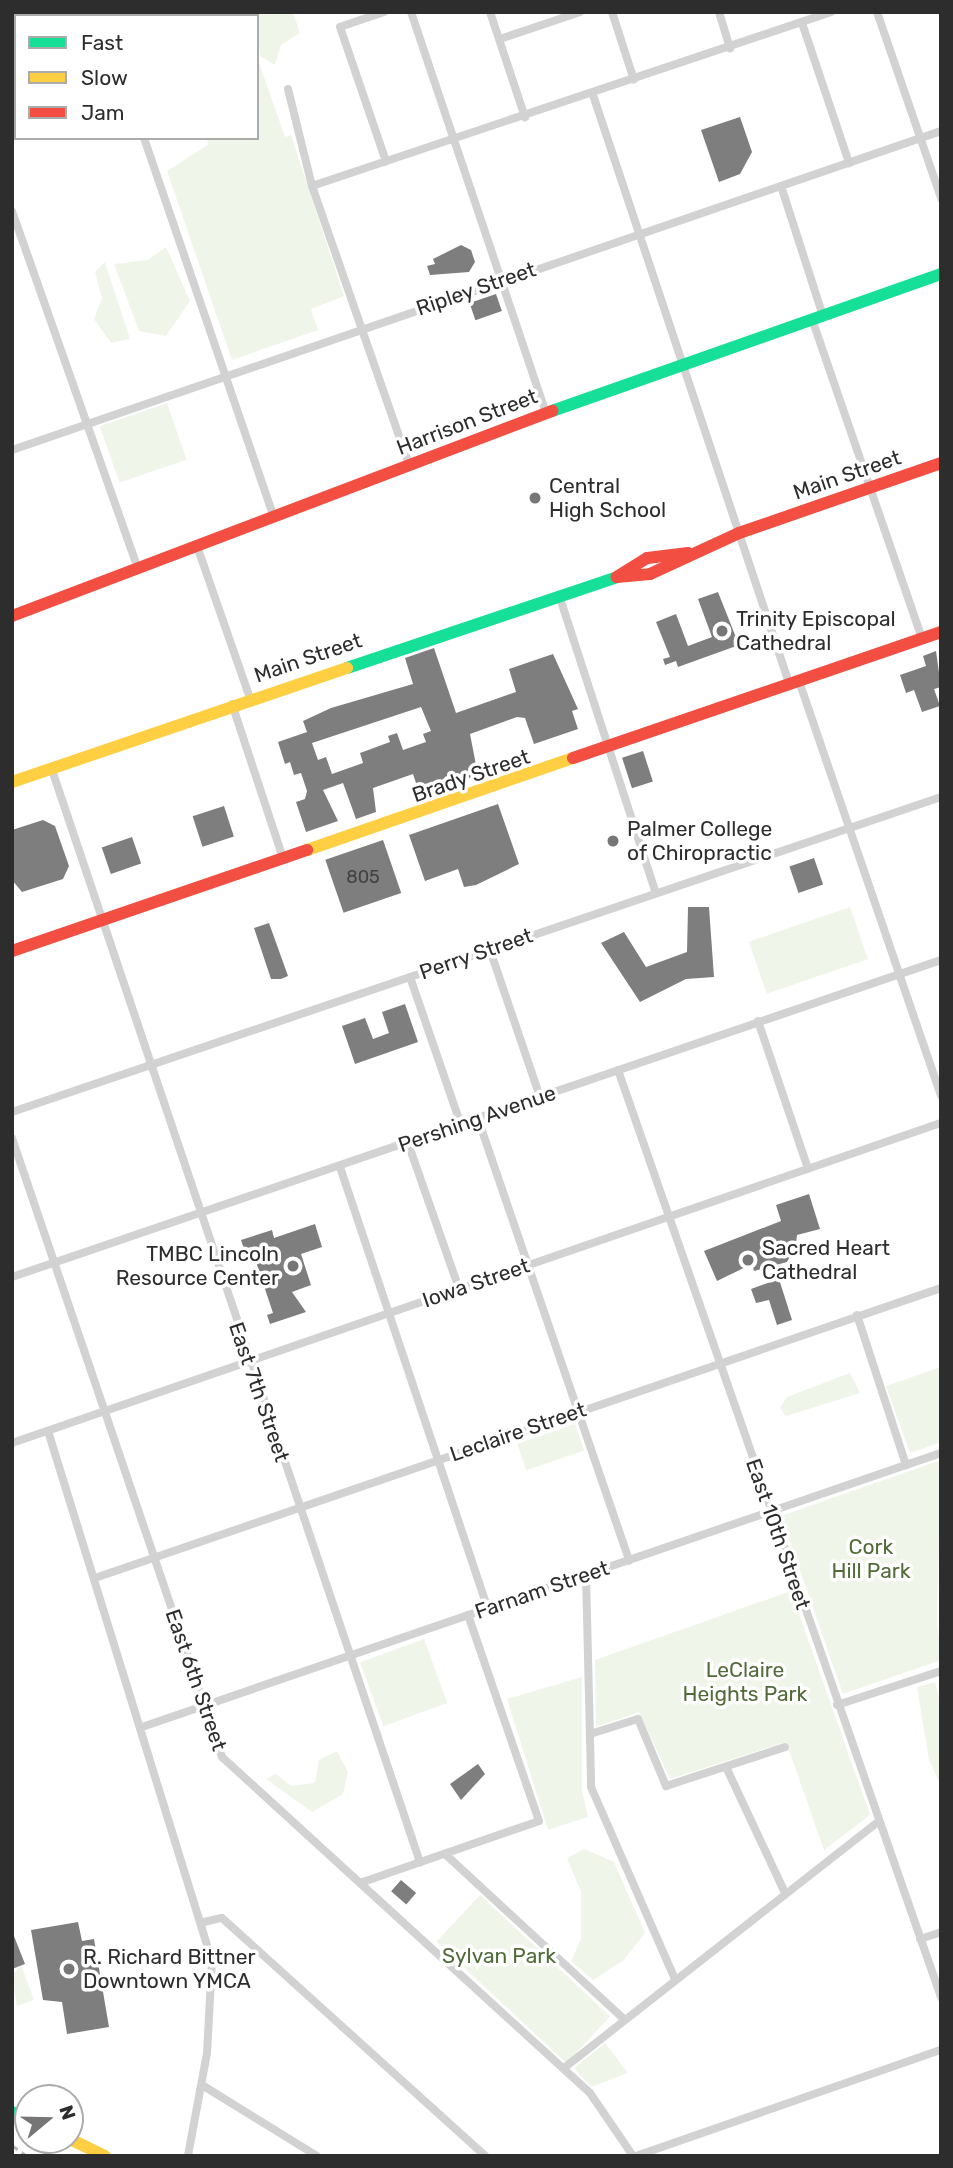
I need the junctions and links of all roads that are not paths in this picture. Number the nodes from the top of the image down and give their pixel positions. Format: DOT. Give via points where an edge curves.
graph roads {
  1 [pos="384,12"];
  2 [pos="411,12"];
  3 [pos="490,12"];
  4 [pos="580,12"];
  5 [pos="611,12"];
  6 [pos="719,12"];
  7 [pos="831,12"];
  8 [pos="877,12"];
  9 [pos="802,23"];
  10 [pos="500,39"];
  11 [pos="730,48"];
  12 [pos="634,80"];
  13 [pos="288,89"];
  14 [pos="593,94"];
  15 [pos="525,117"];
  16 [pos="941,131"];
  17 [pos="453,139"];
  18 [pos="920,139"];
  19 [pos="145,140"];
  20 [pos="386,161"];
  21 [pos="849,163"];
  22 [pos="312,186"];
  23 [pos="780,186"];
  24 [pos="941,198"];
  25 [pos="12,211"];
  26 [pos="640,234"];
  27 [pos="941,274"];
  28 [pos="501,281"];
  29 [pos="817,318"];
  30 [pos="362,328"];
  31 [pos="684,363"];
  32 [pos="225,375"];
  33 [pos="546,412"];
  34 [pos="86,424"];
  35 [pos="12,450"];
  36 [pos="941,463"];
  37 [pos="409,465"];
  38 [pos="870,488"];
  39 [pos="274,517"];
  40 [pos="739,533"];
  41 [pos="197,547"];
  42 [pos="138,568"];
  43 [pos="559,595"];
  44 [pos="12,616"];
  45 [pos="941,632"];
  46 [pos="922,639"];
  47 [pos="795,686"];
  48 [pos="250,698"];
  49 [pos="232,704"];
  50 [pos="609,750"];
  51 [pos="51,767"];
  52 [pos="12,782"];
  53 [pos="941,797"];
  54 [pos="849,828"];
  55 [pos="284,861"];
  56 [pos="656,892"];
  57 [pos="102,921"];
  58 [pos="490,950"];
  59 [pos="12,951"];
  60 [pos="941,960"];
  61 [pos="899,972"];
  62 [pos="410,977"];
  63 [pos="758,1021"];
  64 [pos="150,1066"];
  65 [pos="618,1070"];
  66 [pos="941,1096"];
  67 [pos="540,1097"];
  68 [pos="12,1112"];
  69 [pos="478,1119"];
  70 [pos="941,1123"];
  71 [pos="461,1125"];
  72 [pos="12,1138"];
  73 [pos="408,1143"];
  74 [pos="340,1167"];
  75 [pos="808,1169"];
  76 [pos="200,1214"];
  77 [pos="668,1217"];
  78 [pos="54,1262"];
  79 [pos="528,1265"];
  80 [pos="12,1277"];
  81 [pos="941,1288"];
  82 [pos="459,1289"];
  83 [pos="389,1312"];
  84 [pos="857,1315"];
  85 [pos="250,1363"];
  86 [pos="719,1363"];
  87 [pos="105,1411"];
  88 [pos="579,1411"];
  89 [pos="48,1432"];
  90 [pos="12,1443"];
  91 [pos="941,1453"];
  92 [pos="439,1459"];
  93 [pos="906,1465"];
  94 [pos="298,1509"];
  95 [pos="771,1513"];
  96 [pos="155,1558"];
  97 [pos="629,1561"];
  98 [pos="586,1576"];
  99 [pos="95,1578"];
  100 [pos="488,1609"];
  101 [pos="468,1615"];
  102 [pos="348,1657"];
  103 [pos="941,1671"];
  104 [pos="837,1705"];
  105 [pos="204,1707"];
  106 [pos="142,1727"];
  107 [pos="590,1734"];
  108 [pos="785,1747"];
  109 [pos="726,1767"];
  110 [pos="878,1822"];
  111 [pos="445,1853"];
  112 [pos="420,1862"];
  113 [pos="360,1883"];
  114 [pos="784,1891"];
  115 [pos="204,1922"];
  116 [pos="941,1932"];
  117 [pos="920,1939"];
  118 [pos="675,1979"];
  119 [pos="941,1997"];
  120 [pos="624,2019"];
  121 [pos="941,2050"];
  122 [pos="564,2068"];
  123 [pos="202,2085"];
  124 [pos="84,2146"];
  125 [pos="105,2156"];
  126 [pos="188,2156"];
  127 [pos="317,2156"];
  128 [pos="485,2156"];
  129 [pos="635,2156"];
  1 -- 20 [label="street" via="340,27"];
  2 -- 17 [label="street"];
  3 -- 10 [label="street"];
  4 -- 10 [label="street"];
  5 -- 12 [label="street"];
  6 -- 11 [label="street"];
  7 -- 9 [label="street"];
  8 -- 18 [label="street"];
  9 -- 11 [label="street"];
  9 -- 21 [label="street"];
  10 -- 15 [label="street"];
  11 -- 12 [label="street"];
  12 -- 14 [label="street"];
  13 -- 22 [label="street"];
  14 -- 15 [label="street"];
  14 -- 26 [label="street"];
  15 -- 17 [label="street"];
  16 -- 18 [label="street, Ripley Street"];
  17 -- 20 [label="street"];
  17 -- 28 [label="street"];
  18 -- 21 [label="street, Ripley Street"];
  18 -- 24 [label="street"];
  19 -- 32 [label="street"];
  20 -- 22 [label="street"];
  21 -- 23 [label="street, Ripley Street"];
  22 -- 30 [label="street"];
  23 -- 26 [label="street, Ripley Street"];
  23 -- 29 [label="street"];
  25 -- 34 [label="street"];
  26 -- 28 [label="street, Ripley Street"];
  26 -- 31 [label="street"];
  27 -- 29 [label="main road, Harrison Street"];
  28 -- 30 [label="street, Ripley Street"];
  28 -- 33 [label="street"];
  29 -- 31 [label="main road, Harrison Street"];
  29 -- 38 [label="street"];
  30 -- 32 [label="street, Ripley Street"];
  30 -- 37 [label="street"];
  31 -- 33 [label="main road, Harrison Street"];
  31 -- 40 [label="street"];
  32 -- 34 [label="street, Ripley Street"];
  32 -- 39 [label="street"];
  33 -- 37 [label="main road, Harrison Street"];
  34 -- 35 [label="street, Ripley Street"];
  34 -- 42 [label="street"];
  36 -- 38 [label="main road, Main Street"];
  37 -- 39 [label="main road, Harrison Street"];
  38 -- 40 [label="main road, Main Street"];
  38 -- 46 [label="street"];
  39 -- 41 [label="main road, Harrison Street"];
  40 -- 43 [label="main road, Main Street" via="688,553 647,558 617,577"];
  40 -- 47 [label="street"];
  41 -- 42 [label="main road, Harrison Street"];
  41 -- 48 [label="street"];
  42 -- 44 [label="main road, Harrison Street"];
  43 -- 48 [label="main road, Main Street"];
  43 -- 50 [label="street"];
  45 -- 46 [label="main road, Brady Street"];
  46 -- 47 [label="main road, Brady Street"];
  47 -- 50 [label="main road, Brady Street"];
  47 -- 54 [label="street"];
  48 -- 49 [label="main road, Main Street"];
  49 -- 51 [label="main road, Main Street"];
  49 -- 55 [label="street"];
  50 -- 55 [label="main road, Brady Street"];
  50 -- 56 [label="street"];
  51 -- 52 [label="main road, Main Street"];
  51 -- 57 [label="street, East 7th Street"];
  53 -- 54 [label="street, Perry Street"];
  54 -- 56 [label="street, Perry Street"];
  54 -- 61 [label="street"];
  55 -- 57 [label="main road, Brady Street"];
  56 -- 58 [label="street, Perry Street"];
  57 -- 59 [label="main road, Brady Street"];
  57 -- 64 [label="street, East 7th Street"];
  58 -- 62 [label="street, Perry Street"];
  58 -- 67 [label="street"];
  60 -- 61 [label="street, Pershing Avenue"];
  61 -- 63 [label="street, Pershing Avenue"];
  61 -- 66 [label="street"];
  62 -- 64 [label="street, Perry Street"];
  62 -- 71 [label="street"];
  63 -- 65 [label="street, Pershing Avenue"];
  63 -- 75 [label="street"];
  64 -- 68 [label="street, Perry Street"];
  64 -- 76 [label="street, East 7th Street"];
  65 -- 67 [label="street, Pershing Avenue"];
  65 -- 77 [label="street, East 10th Street"];
  67 -- 69 [label="street, Pershing Avenue"];
  69 -- 71 [label="street, Pershing Avenue"];
  69 -- 79 [label="street"];
  70 -- 75 [label="street, Iowa Street"];
  71 -- 73 [label="street, Pershing Avenue"];
  72 -- 78 [label="street, East 6th Street"];
  73 -- 74 [label="street, Pershing Avenue"];
  73 -- 82 [label="street"];
  74 -- 76 [label="street, Pershing Avenue"];
  74 -- 83 [label="street"];
  75 -- 77 [label="street, Iowa Street"];
  76 -- 78 [label="street, Pershing Avenue"];
  76 -- 85 [label="street, East 7th Street"];
  77 -- 79 [label="street, Iowa Street"];
  77 -- 86 [label="street, East 10th Street"];
  78 -- 80 [label="street, Pershing Avenue"];
  78 -- 87 [label="street, East 6th Street"];
  79 -- 82 [label="street, Iowa Street"];
  79 -- 88 [label="street"];
  81 -- 84 [label="street, Leclaire Street"];
  82 -- 83 [label="street, Iowa Street"];
  83 -- 85 [label="street, Iowa Street"];
  83 -- 92 [label="street"];
  84 -- 86 [label="street, Leclaire Street"];
  84 -- 93 [label="street"];
  85 -- 87 [label="street, Iowa Street"];
  85 -- 94 [label="street, East 7th Street"];
  86 -- 88 [label="street, Leclaire Street"];
  86 -- 95 [label="street, East 10th Street"];
  87 -- 89 [label="street, Iowa Street"];
  87 -- 96 [label="street, East 6th Street"];
  88 -- 92 [label="street, Leclaire Street"];
  88 -- 97 [label="street"];
  89 -- 90 [label="street, Iowa Street"];
  89 -- 99 [label="street"];
  91 -- 93 [label="street, Farnam Street"];
  92 -- 94 [label="street, Leclaire Street"];
  92 -- 100 [label="street"];
  93 -- 95 [label="street, Farnam Street"];
  94 -- 96 [label="street, Leclaire Street"];
  94 -- 102 [label="street, East 7th Street"];
  95 -- 97 [label="street, Farnam Street"];
  95 -- 104 [label="street, East 10th Street"];
  96 -- 99 [label="street, Leclaire Street"];
  96 -- 105 [label="street, East 6th Street"];
  97 -- 98 [label="street, Farnam Street"];
  98 -- 100 [label="street, Farnam Street"];
  98 -- 107 [label="street"];
  99 -- 106 [label="street"];
  100 -- 101 [label="street, Farnam Street"];
  101 -- 102 [label="street, Farnam Street"];
  101 -- 111 [label="street" via="539,1821"];
  102 -- 105 [label="street, Farnam Street"];
  102 -- 112 [label="street, East 7th Street"];
  103 -- 104 [label="street"];
  104 -- 110 [label="street, East 10th Street"];
  105 -- 106 [label="street, Farnam Street"];
  105 -- 113 [label="street, East 6th Street" via="230,1767"];
  106 -- 115 [label="street"];
  107 -- 109 [label="street" via="638,1719 666,1786"];
  107 -- 118 [label="street" via="591,1787 599,1815"];
  108 -- 109 [label="street"];
  109 -- 114 [label="street"];
  110 -- 114 [label="street"];
  110 -- 117 [label="street, East 10th Street"];
  111 -- 112 [label="street"];
  111 -- 120 [label="street"];
  112 -- 113 [label="street"];
  113 -- 122 [label="street, East 6th Street"];
  114 -- 118 [label="street"];
  115 -- 123 [label="street" via="213,1981"];
  115 -- 128 [label="street" via="222,1918"];
  116 -- 117 [label="street"];
  117 -- 119 [label="street, East 10th Street"];
  118 -- 120 [label="street"];
  120 -- 122 [label="street"];
  121 -- 129 [label="street"];
  122 -- 129 [label="street, East 6th Street" via="598,2101"];
  123 -- 126 [label="street"];
  123 -- 127 [label="street"];
  124 -- 125 [label="main road"];
}
